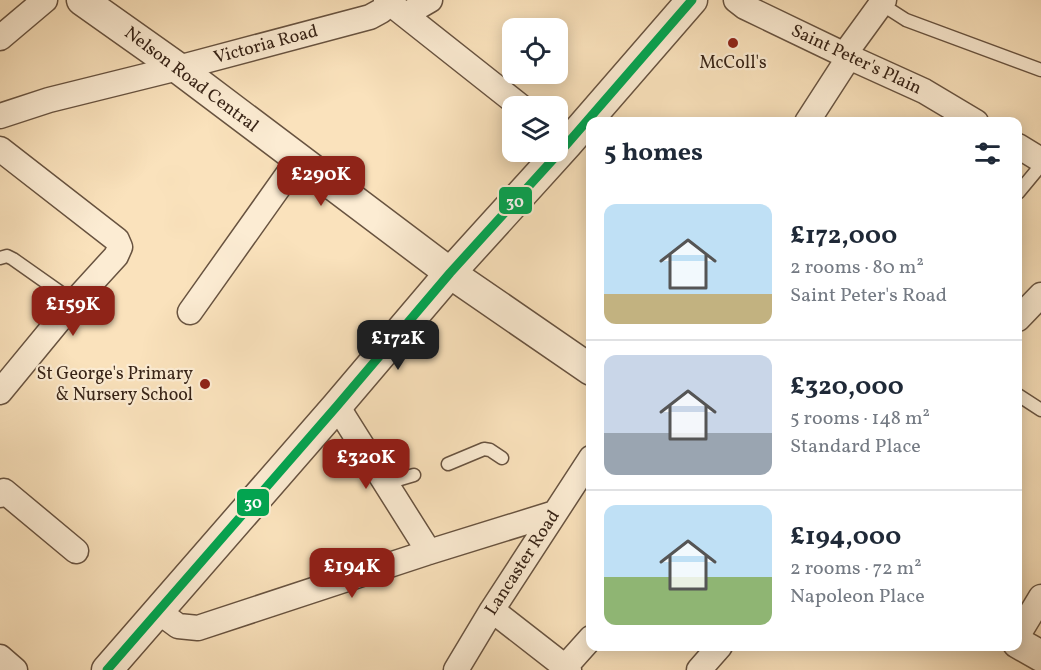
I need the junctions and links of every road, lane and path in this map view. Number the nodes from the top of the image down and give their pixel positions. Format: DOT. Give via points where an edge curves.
graph roads {
  1 [pos="45,0"];
  2 [pos="82,0"];
  3 [pos="430,0"];
  4 [pos="692,0"];
  5 [pos="736,0"];
  6 [pos="882,2"];
  7 [pos="394,6"];
  8 [pos="0,38"];
  9 [pos="846,56"];
  10 [pos="178,68"];
  11 [pos="1041,70"];
  12 [pos="507,96"];
  13 [pos="0,116"];
  14 [pos="810,117"];
  15 [pos="968,117"];
  16 [pos="568,134"];
  17 [pos="1022,148"];
  18 [pos="0,149"];
  19 [pos="298,160"];
  20 [pos="1041,160"];
  21 [pos="543,162"];
  22 [pos="1041,168"];
  23 [pos="1022,188"];
  24 [pos="0,258"];
  25 [pos="450,273"];
  26 [pos="74,302"];
  27 [pos="190,312"];
  28 [pos="586,367"];
  29 [pos="0,392"];
  30 [pos="1022,398"];
  31 [pos="337,406"];
  32 [pos="1041,410"];
  33 [pos="502,458"];
  34 [pos="448,464"];
  35 [pos="586,466"];
  36 [pos="414,475"];
  37 [pos="387,483"];
  38 [pos="0,495"];
  39 [pos="555,513"];
  40 [pos="76,551"];
  41 [pos="429,552"];
  42 [pos="1041,597"];
  43 [pos="492,610"];
  44 [pos="159,612"];
  45 [pos="1022,628"];
  46 [pos="586,644"];
  47 [pos="1022,645"];
  48 [pos="716,651"];
  49 [pos="1041,656"];
  50 [pos="0,657"];
  51 [pos="567,669"];
  52 [pos="15,670"];
  53 [pos="107,670"];
  54 [pos="456,670"];
  55 [pos="699,670"];
  1 -- 8 [label="street"];
  2 -- 10 [label="street, Nelson Road Central"];
  3 -- 7 [label="street, Victoria Road" via="418,7"];
  4 -- 16 [label="street"];
  5 -- 9 [label="street, Saint Peter's Plain"];
  6 -- 9 [label="street"];
  6 -- 11 [label="lane" via="906,20"];
  7 -- 10 [label="street, Victoria Road" via="370,17"];
  7 -- 12 [label="street"];
  9 -- 14 [label="street"];
  9 -- 15 [label="street, Saint Peter's Plain" via="924,91"];
  10 -- 13 [label="street, Victoria Road"];
  10 -- 19 [label="street, Nelson Road Central"];
  17 -- 20 [label="street"];
  18 -- 26 [label="street" via="117,240 120,248 116,256"];
  19 -- 25 [label="street, Nelson Road Central"];
  19 -- 27 [label="street"];
  21 -- 25 [label="street"];
  22 -- 23 [label="lane"];
  24 -- 26 [label="lane" via="13,259"];
  25 -- 28 [label="street, Nelson Road Central"];
  25 -- 31 [label="street"];
  26 -- 29 [label="street"];
  30 -- 32 [label="lane"];
  31 -- 37 [label="street"];
  31 -- 44 [label="street"];
  33 -- 34 [label="lane" via="484,449"];
  35 -- 39 [label="street, Lancaster Road"];
  36 -- 37 [label="lane"];
  37 -- 41 [label="street"];
  38 -- 40 [label="street" via="4,490"];
  39 -- 41 [label="street"];
  39 -- 43 [label="street, Lancaster Road"];
  41 -- 44 [label="street" via="198,628 178,626"];
  42 -- 45 [label="street"];
  43 -- 51 [label="street"];
  43 -- 54 [label="street, Lancaster Road"];
  44 -- 53 [label="street"];
  46 -- 51 [label="street"];
  47 -- 49 [label="street"];
  48 -- 55 [label="street"];
  50 -- 52 [label="street"];
}
